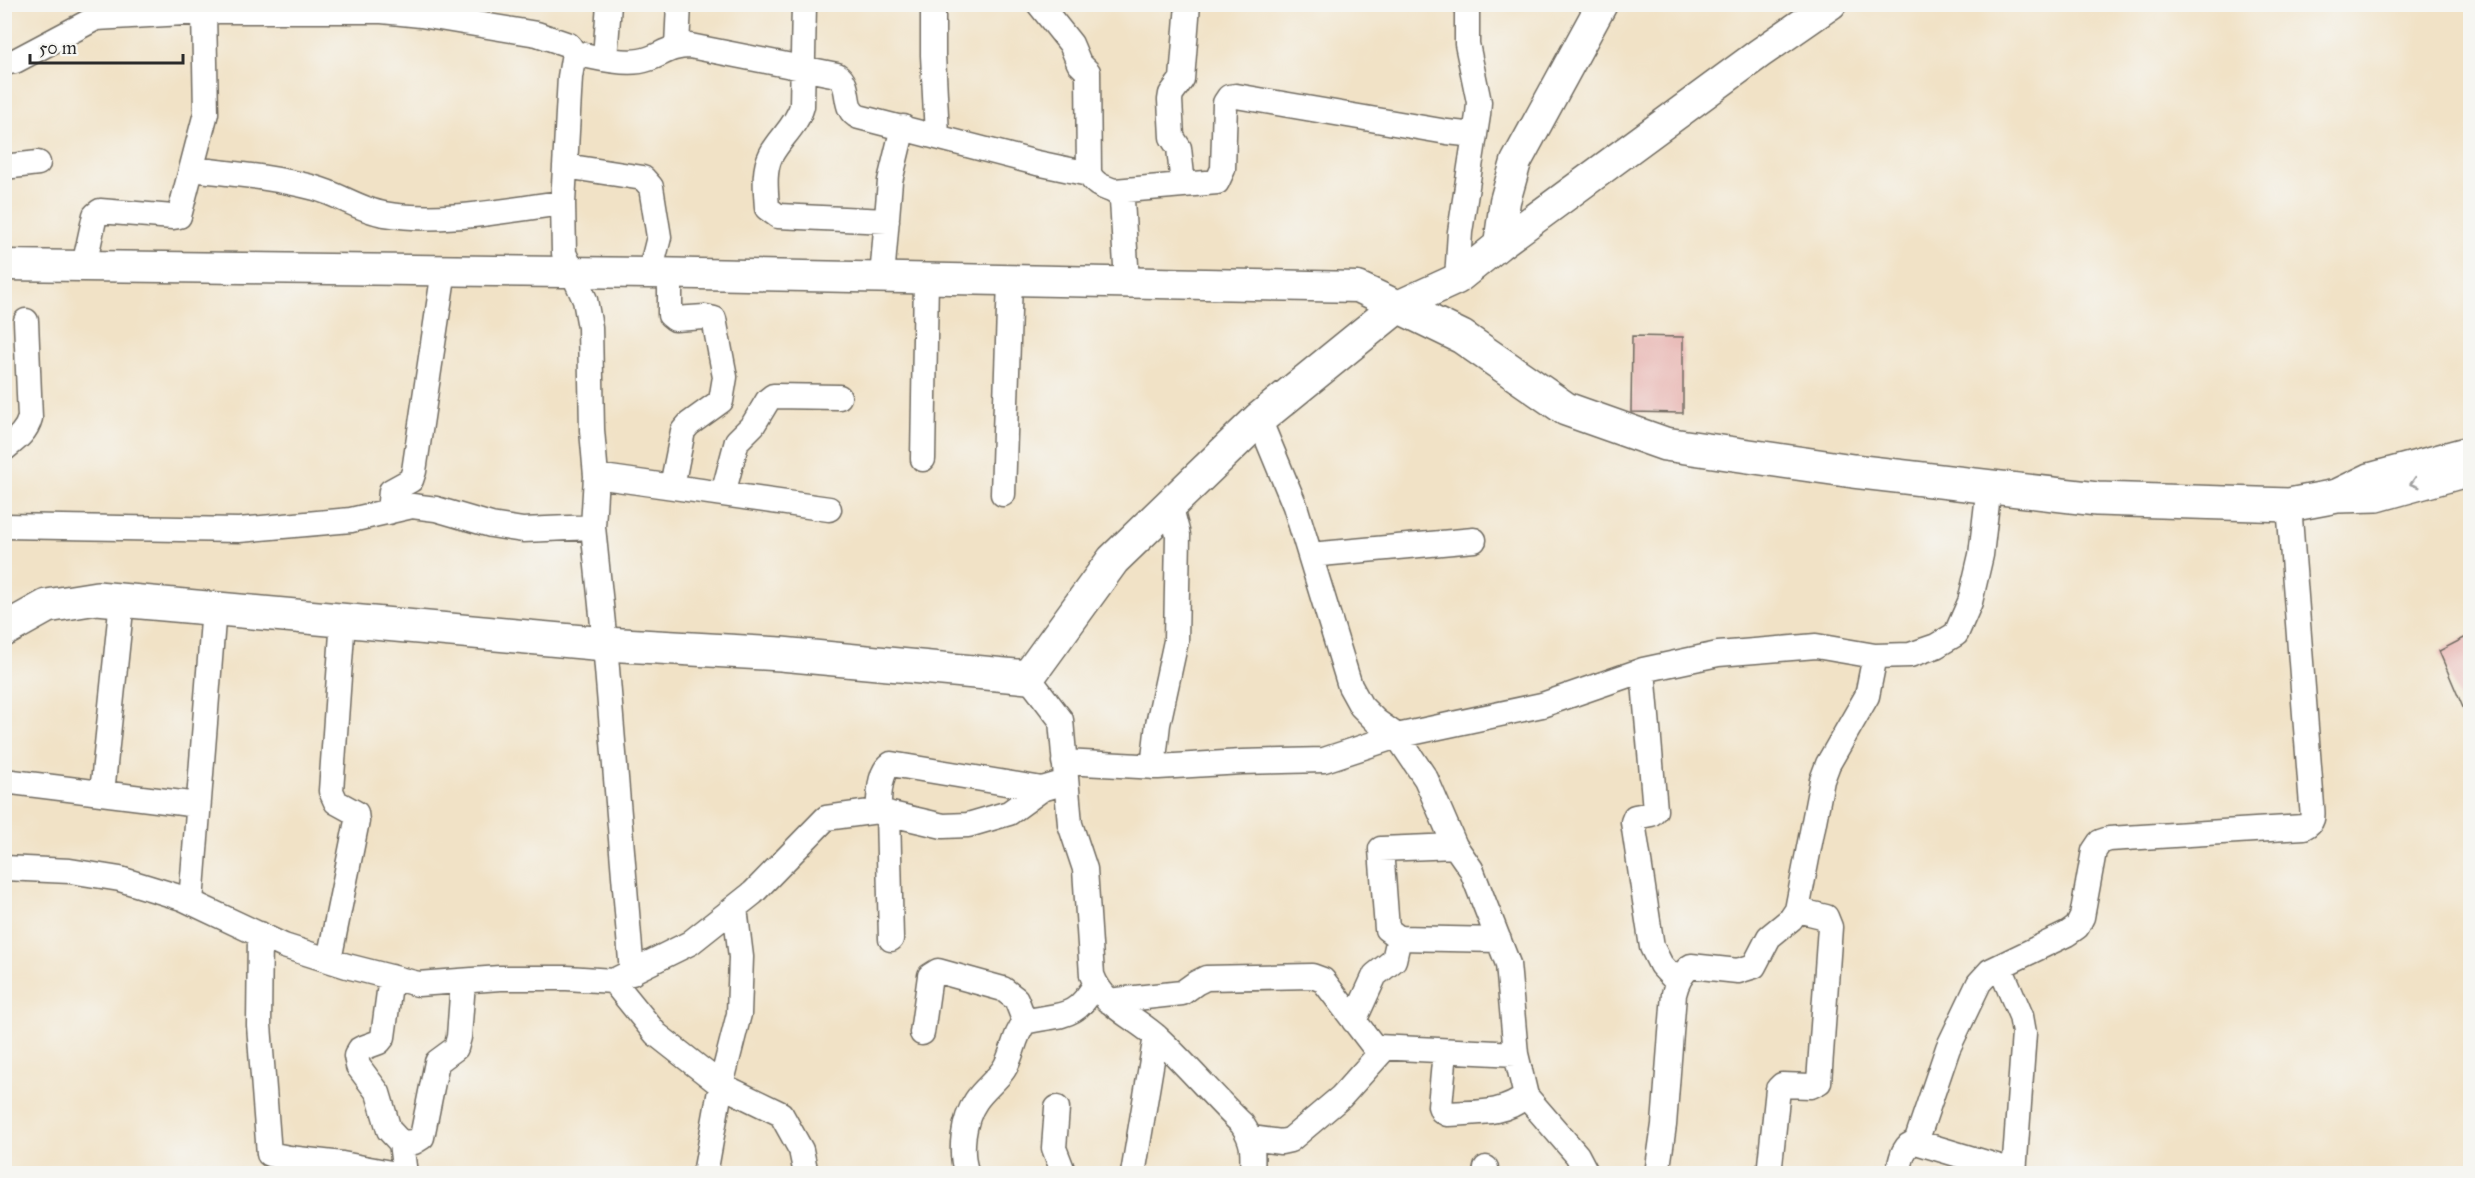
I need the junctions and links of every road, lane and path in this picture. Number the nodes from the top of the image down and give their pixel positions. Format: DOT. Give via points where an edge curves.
graph roads {
  1 [pos="609,4"];
  2 [pos="679,4"];
  3 [pos="804,4"];
  4 [pos="933,4"];
  5 [pos="1039,4"];
  6 [pos="1188,4"];
  7 [pos="1467,4"];
  8 [pos="1602,4"];
  9 [pos="1831,4"];
  10 [pos="102,11"];
  11 [pos="204,12"];
  12 [pos="677,46"];
  13 [pos="574,53"];
  14 [pos="605,58"];
  15 [pos="4,63"];
  16 [pos="804,69"];
  17 [pos="903,127"];
  18 [pos="1475,135"];
  19 [pos="937,136"];
  20 [pos="38,163"];
  21 [pos="565,166"];
  22 [pos="4,167"];
  23 [pos="192,170"];
  24 [pos="1089,174"];
  25 [pos="1183,185"];
  26 [pos="1114,191"];
  27 [pos="563,203"];
  28 [pos="887,220"];
  29 [pos="1499,245"];
  30 [pos="4,265"];
  31 [pos="84,266"];
  32 [pos="444,270"];
  33 [pos="571,272"];
  34 [pos="660,273"];
  35 [pos="882,278"];
  36 [pos="926,278"];
  37 [pos="1457,279"];
  38 [pos="1010,280"];
  39 [pos="1127,282"];
  40 [pos="1398,306"];
  41 [pos="26,321"];
  42 [pos="839,397"];
  43 [pos="1259,419"];
  44 [pos="4,449"];
  45 [pos="2470,453"];
  46 [pos="923,459"];
  47 [pos="2470,469"];
  48 [pos="596,476"];
  49 [pos="672,486"];
  50 [pos="1989,486"];
  51 [pos="723,494"];
  52 [pos="1003,494"];
  53 [pos="2337,496"];
  54 [pos="1170,504"];
  55 [pos="2289,506"];
  56 [pos="829,509"];
  57 [pos="389,512"];
  58 [pos="4,526"];
  59 [pos="593,527"];
  60 [pos="1474,540"];
  61 [pos="1310,555"];
  62 [pos="122,600"];
  63 [pos="214,608"];
  64 [pos="343,619"];
  65 [pos="4,630"];
  66 [pos="605,644"];
  67 [pos="1875,656"];
  68 [pos="1643,670"];
  69 [pos="1028,677"];
  70 [pos="1398,736"];
  71 [pos="1153,767"];
  72 [pos="1065,772"];
  73 [pos="4,782"];
  74 [pos="1042,789"];
  75 [pos="102,793"];
  76 [pos="198,804"];
  77 [pos="883,812"];
  78 [pos="1455,846"];
  79 [pos="4,868"];
  80 [pos="191,902"];
  81 [pos="735,908"];
  82 [pos="1797,910"];
  83 [pos="260,934"];
  84 [pos="1399,938"];
  85 [pos="891,939"];
  86 [pos="1499,940"];
  87 [pos="329,960"];
  88 [pos="2000,967"];
  89 [pos="623,977"];
  90 [pos="391,978"];
  91 [pos="464,982"];
  92 [pos="1677,982"];
  93 [pos="1102,993"];
  94 [pos="1354,1021"];
  95 [pos="1025,1022"];
  96 [pos="922,1033"];
  97 [pos="1156,1036"];
  98 [pos="1385,1048"];
  99 [pos="1445,1051"];
  100 [pos="1516,1054"];
  101 [pos="721,1085"];
  102 [pos="1526,1096"];
  103 [pos="1057,1108"];
  104 [pos="1251,1138"];
  105 [pos="1916,1142"];
  106 [pos="401,1143"];
  107 [pos="289,1166"];
  108 [pos="396,1173"];
  109 [pos="405,1173"];
  110 [pos="705,1173"];
  111 [pos="806,1173"];
  112 [pos="968,1173"];
  113 [pos="1064,1173"];
  114 [pos="1133,1173"];
  115 [pos="1252,1173"];
  116 [pos="1587,1173"];
  117 [pos="1657,1173"];
  118 [pos="1769,1173"];
  119 [pos="1898,1173"];
  120 [pos="2013,1173"];
  1 -- 14 [label="street"];
  2 -- 12 [label="street"];
  3 -- 16 [label="street"];
  4 -- 19 [label="street"];
  5 -- 24 [label="street" via="1071,44 1089,76"];
  6 -- 25 [label="street" via="1182,79 1170,100"];
  7 -- 18 [label="street" via="1467,44 1479,102"];
  8 -- 29 [label="street" via="1516,162"];
  9 -- 29 [label="street"];
  10 -- 11 [label="street"];
  10 -- 15 [label="street" via="15,61"];
  11 -- 13 [label="street" via="382,10 546,36 563,41"];
  11 -- 23 [label="street" via="206,113"];
  12 -- 14 [label="street" via="642,61"];
  12 -- 16 [label="street"];
  13 -- 14 [label="street"];
  13 -- 21 [label="street"];
  16 -- 17 [label="street" via="844,80 852,114"];
  16 -- 28 [label="street" via="799,115 768,165 767,208 778,216"];
  17 -- 19 [label="street"];
  17 -- 28 [label="street" via="890,181"];
  18 -- 25 [label="street" via="1229,97 1225,103 1221,178 1217,182"];
  18 -- 37 [label="street"];
  19 -- 24 [label="street"];
  20 -- 22 [label="street"];
  21 -- 27 [label="street"];
  21 -- 34 [label="street" via="648,182 659,237"];
  23 -- 27 [label="street" via="312,187 381,213 414,217 450,217"];
  23 -- 31 [label="street" via="178,216 100,211 95,215"];
  24 -- 26 [label="street" via="1099,187"];
  25 -- 26 [label="street"];
  26 -- 39 [label="street" via="1122,200"];
  27 -- 33 [label="street" via="564,253"];
  28 -- 35 [label="street"];
  29 -- 37 [label="street"];
  30 -- 31 [label="street"];
  31 -- 32 [label="street"];
  32 -- 33 [label="street"];
  32 -- 57 [label="street" via="414,471 411,480 391,491"];
  33 -- 34 [label="street"];
  33 -- 48 [label="street" via="585,300 590,327"];
  34 -- 35 [label="street"];
  34 -- 49 [label="street" via="670,315 675,319 714,319 725,377 722,401 684,431"];
  35 -- 36 [label="street"];
  36 -- 38 [label="street"];
  36 -- 46 [label="street"];
  37 -- 40 [label="street"];
  38 -- 39 [label="street"];
  38 -- 52 [label="street"];
  39 -- 40 [label="street" via="1358,287"];
  40 -- 43 [label="main road"];
  40 -- 50 [label="main road" via="1462,337 1566,409 1665,444"];
  41 -- 44 [label="street" via="30,418 21,435"];
  42 -- 51 [label="street" via="773,396 768,400 753,425 737,441"];
  43 -- 54 [label="main road"];
  43 -- 61 [label="street" via="1295,506"];
  45 -- 53 [label="main road" via="2370,480"];
  47 -- 53 [label="main road, one-way" via="2377,495"];
  48 -- 49 [label="street"];
  48 -- 59 [label="street"];
  49 -- 51 [label="street"];
  50 -- 55 [label="main road" via="2097,499"];
  50 -- 67 [label="street" via="1981,555 1970,602 1956,633 1936,646 1910,655"];
  51 -- 56 [label="street"];
  53 -- 55 [label="main road"];
  54 -- 69 [label="main road" via="1113,560"];
  54 -- 71 [label="street" via="1178,535 1176,641"];
  55 -- 88 [label="street" via="2313,817 2310,824 2100,842 2094,851 2077,927"];
  57 -- 58 [label="street" via="351,520 239,530"];
  57 -- 59 [label="street" via="412,507 436,509 523,530"];
  59 -- 66 [label="street"];
  60 -- 61 [label="street"];
  61 -- 70 [label="street" via="1350,686 1361,706"];
  62 -- 63 [label="main road"];
  62 -- 65 [label="main road" via="97,598 47,606"];
  62 -- 75 [label="street"];
  63 -- 64 [label="main road"];
  63 -- 76 [label="street"];
  64 -- 66 [label="main road"];
  64 -- 87 [label="street" via="331,791 336,802 356,813 357,821"];
  66 -- 69 [label="main road" via="781,654"];
  66 -- 89 [label="street"];
  67 -- 68 [label="street" via="1816,646 1718,654"];
  67 -- 82 [label="street" via="1868,696 1822,780"];
  68 -- 70 [label="street" via="1542,705"];
  68 -- 92 [label="street" via="1655,810 1635,817 1633,822 1652,947 1661,965"];
  69 -- 72 [label="street" via="1061,720"];
  70 -- 71 [label="street" via="1324,760"];
  70 -- 78 [label="street" via="1426,779"];
  71 -- 72 [label="street"];
  72 -- 74 [label="street"];
  72 -- 93 [label="street" via="1070,824 1085,869 1092,975"];
  73 -- 75 [label="street"];
  74 -- 77 [label="street" via="1009,813 968,825 944,825"];
  74 -- 77 [label="street" via="891,764 883,775"];
  75 -- 76 [label="street"];
  76 -- 80 [label="street"];
  77 -- 81 [label="street" via="826,818"];
  77 -- 85 [label="street"];
  78 -- 84 [label="street" via="1381,849 1387,929"];
  78 -- 86 [label="street" via="1471,869"];
  79 -- 80 [label="street" via="70,871 120,879"];
  80 -- 83 [label="street"];
  81 -- 89 [label="street" via="690,943"];
  81 -- 101 [label="street" via="741,957 739,1014"];
  82 -- 92 [label="street" via="1769,937 1754,966 1738,971 1691,966"];
  82 -- 118 [label="street" via="1826,917 1830,927 1819,1082 1811,1086 1782,1085 1778,1089"];
  83 -- 87 [label="street"];
  83 -- 107 [label="street" via="260,1025 269,1154"];
  84 -- 86 [label="street"];
  84 -- 94 [label="street" via="1394,960 1375,975"];
  86 -- 100 [label="street" via="1508,964"];
  87 -- 90 [label="street"];
  88 -- 105 [label="street" via="1979,982 1948,1048"];
  88 -- 120 [label="street" via="2021,1016 2024,1034"];
  89 -- 91 [label="street"];
  89 -- 101 [label="street" via="656,1034"];
  90 -- 91 [label="street" via="418,984"];
  90 -- 106 [label="street" via="383,1037 360,1049 356,1056 358,1066 378,1093 389,1130"];
  91 -- 106 [label="street" via="459,1037 456,1048 438,1062 422,1137"];
  92 -- 117 [label="street"];
  93 -- 94 [label="street" via="1182,993 1206,978 1312,976 1323,980"];
  93 -- 95 [label="street" via="1066,1015"];
  93 -- 97 [label="street"];
  94 -- 98 [label="street" via="1372,1044"];
  95 -- 96 [label="street" via="1016,999 1003,989 938,970 930,976"];
  95 -- 112 [label="street" via="1004,1070 970,1113 963,1140"];
  97 -- 104 [label="street"];
  97 -- 114 [label="street"];
  98 -- 99 [label="street"];
  98 -- 104 [label="street" via="1341,1097 1290,1140"];
  99 -- 100 [label="street"];
  99 -- 102 [label="street" via="1440,1106 1447,1114 1503,1110"];
  100 -- 102 [label="street"];
  101 -- 110 [label="street"];
  101 -- 111 [label="street" via="781,1113 801,1150"];
  102 -- 116 [label="street" via="1577,1155"];
  103 -- 113 [label="street" via="1054,1148"];
  104 -- 115 [label="street"];
  105 -- 119 [label="street" via="1905,1148"];
  105 -- 120 [label="street"];
  106 -- 109 [label="street"];
  107 -- 108 [label="street" via="342,1164"];
}
